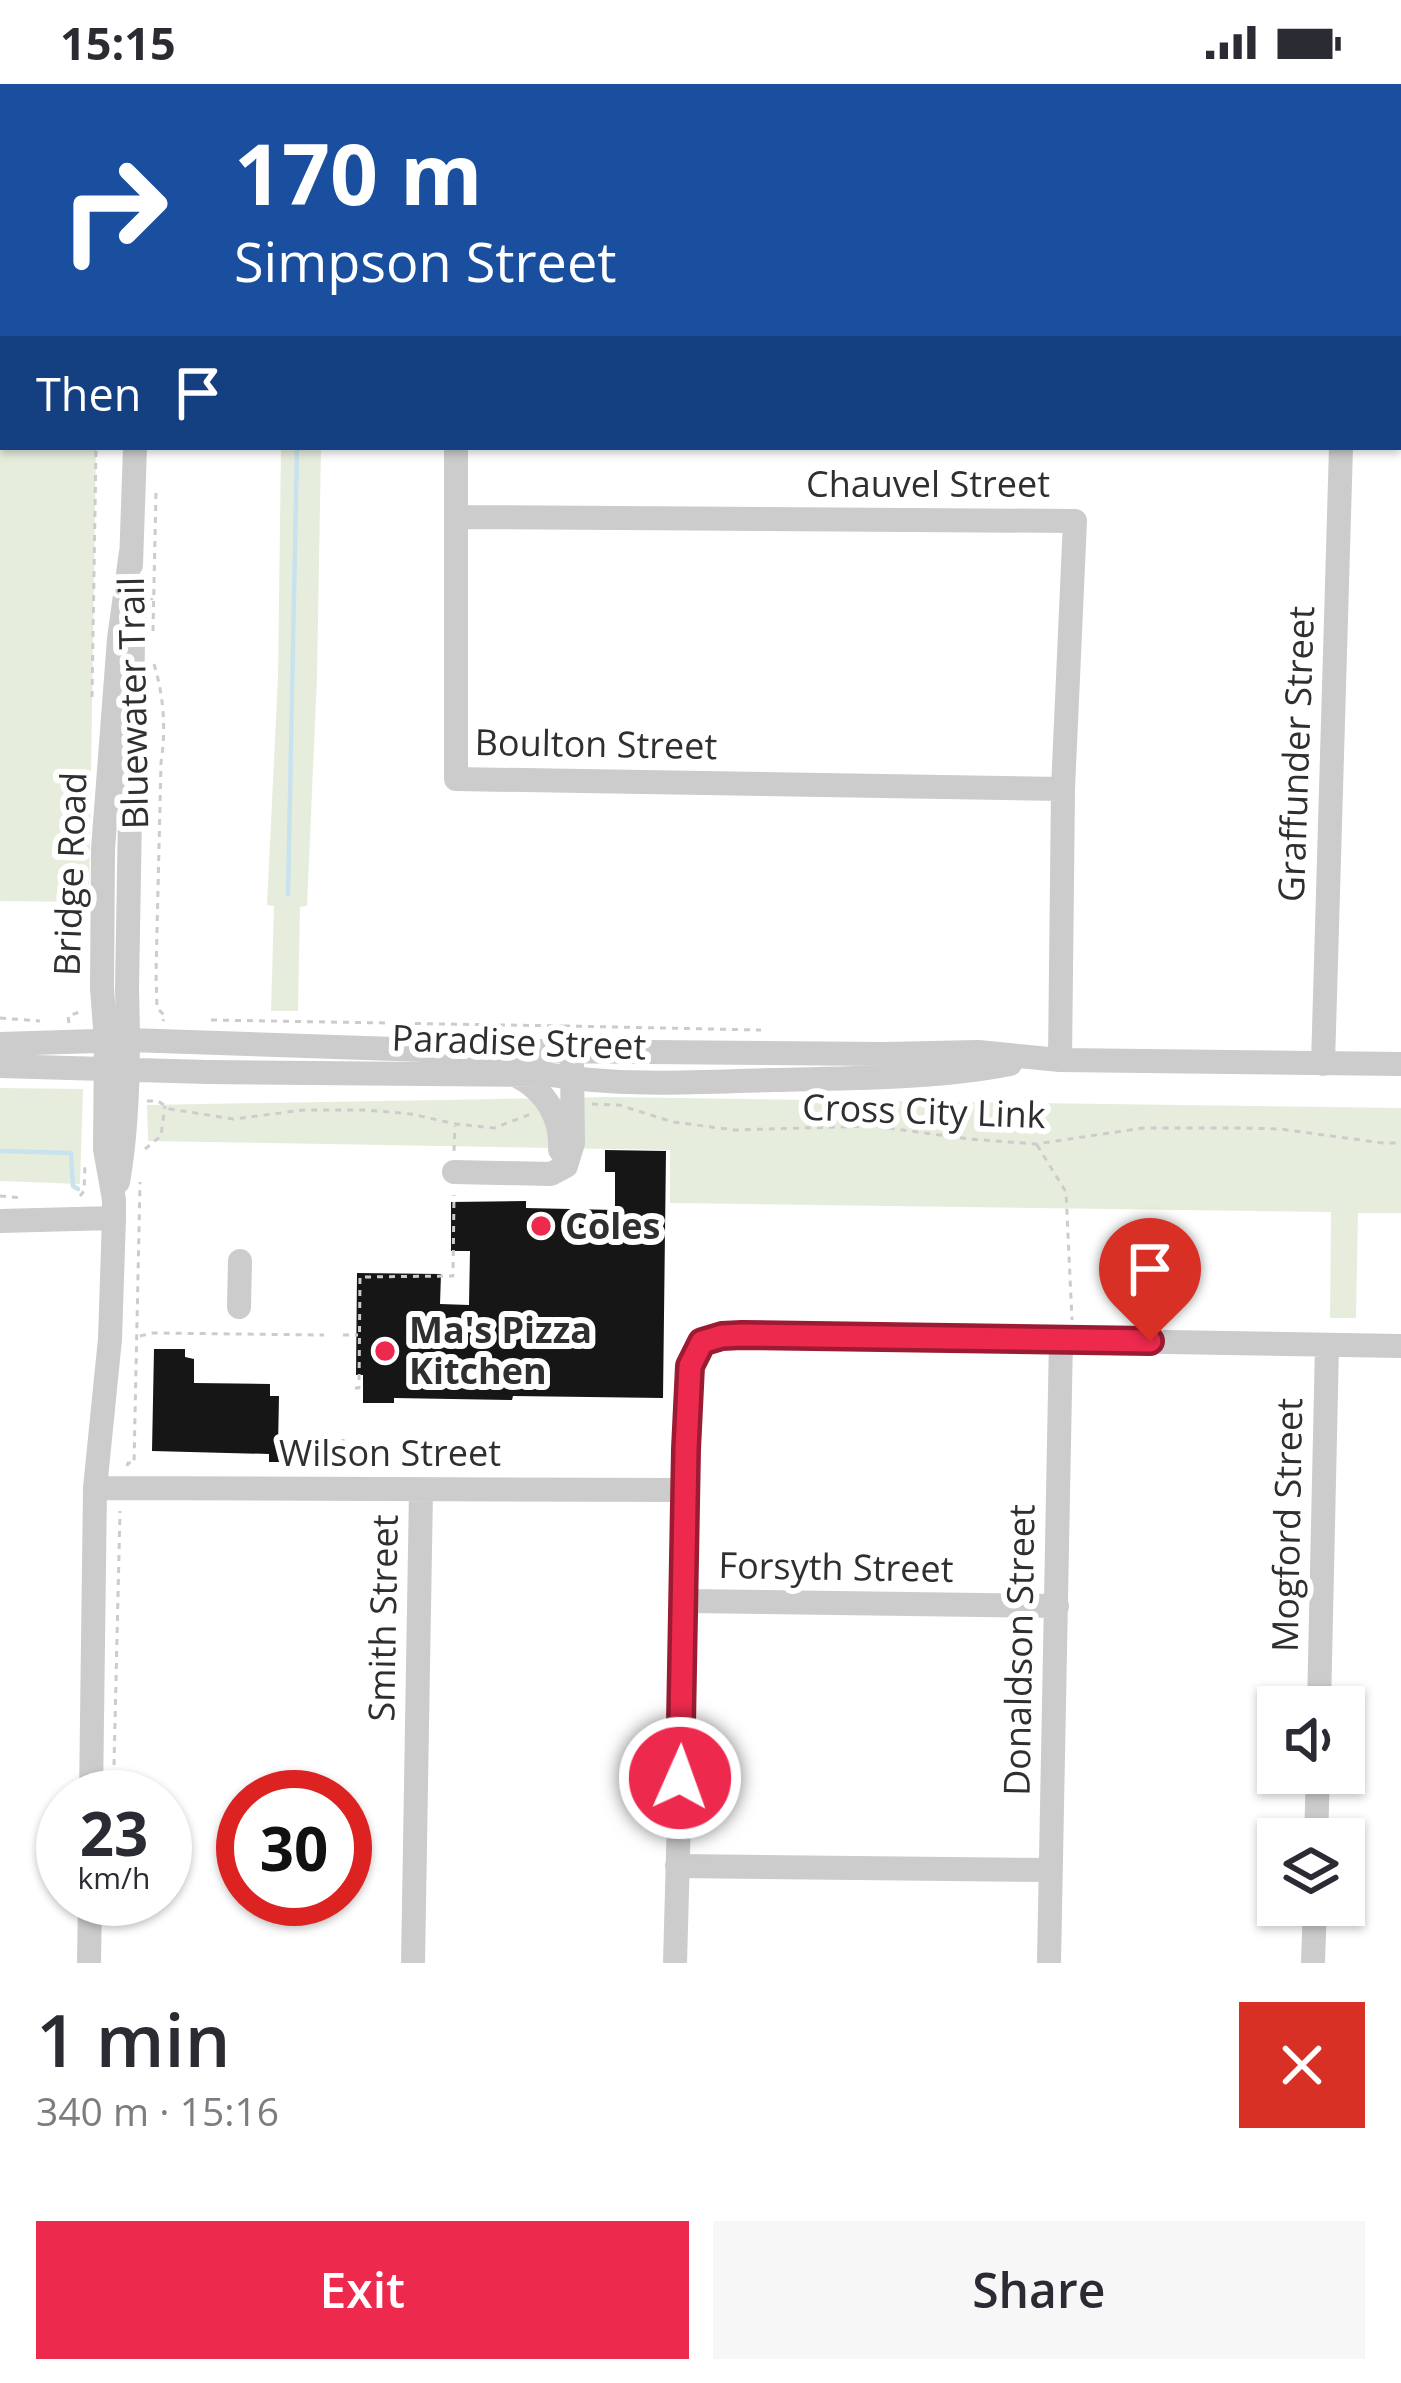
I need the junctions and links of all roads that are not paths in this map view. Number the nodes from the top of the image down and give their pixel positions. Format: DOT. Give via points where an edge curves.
graph roads {
  1 [pos="135,450"];
  2 [pos="456,450"];
  3 [pos="1340,450"];
  4 [pos="456,517"];
  5 [pos="1064,789"];
  6 [pos="566,1037"];
  7 [pos="117,1041"];
  8 [pos="0,1044"];
  9 [pos="1047,1060"];
  10 [pos="1323,1064"];
  11 [pos="1401,1064"];
  12 [pos="0,1066"];
  13 [pos="116,1069"];
  14 [pos="515,1075"];
  15 [pos="572,1079"];
  16 [pos="454,1168"];
  17 [pos="546,1174"];
  18 [pos="114,1209"];
  19 [pos="0,1221"];
  20 [pos="240,1261"];
  21 [pos="239,1307"];
  22 [pos="1061,1340"];
  23 [pos="1327,1345"];
  24 [pos="1401,1346"];
  25 [pos="95,1487"];
  26 [pos="421,1490"];
  27 [pos="683,1490"];
  28 [pos="685,1601"];
  29 [pos="1058,1606"];
  30 [pos="1319,1686"];
  31 [pos="92,1770"];
  32 [pos="677,1866"];
  33 [pos="1050,1870"];
  34 [pos="90,1926"];
  35 [pos="1314,1926"];
  36 [pos="89,1963"];
  37 [pos="413,1963"];
  38 [pos="675,1963"];
  39 [pos="1049,1963"];
  40 [pos="1313,1963"];
  1 -- 7 [label="street, Bridge Road" via="103,849 102,988"];
  2 -- 4 [label="street, Boulton Street"];
  3 -- 10 [label="street, Graffunder Street"];
  4 -- 5 [label="street, Boulton Street" via="456,779"];
  4 -- 5 [label="street, Chauvel Street" via="1075,521"];
  5 -- 9 [label="street, Chauvel Street"];
  6 -- 7 [label="street, Paradise Street" via="401,1050"];
  6 -- 9 [label="street, Paradise Street"];
  6 -- 15 [label="street"];
  7 -- 8 [label="street, Paradise Street"];
  7 -- 13 [label="street, Bridge Road"];
  9 -- 10 [label="street, Paradise Street"];
  9 -- 15 [label="street, Paradise Street" via="824,1078"];
  10 -- 11 [label="street, Paradise Street"];
  12 -- 13 [label="street, Paradise Street"];
  13 -- 14 [label="street, Paradise Street"];
  13 -- 18 [label="street, Bridge Road" via="105,1149"];
  14 -- 15 [label="street, Paradise Street"];
  14 -- 17 [label="street" via="539,1089 559,1130 558,1160"];
  15 -- 17 [label="street" via="572,1153 561,1170"];
  16 -- 17 [label="street"];
  18 -- 19 [label="street"];
  18 -- 25 [label="street, Bridge Road"];
  20 -- 21 [label="street"];
  22 -- 23 [label="street"];
  22 -- 27 [label="street" via="742,1335 702,1342 690,1366"];
  22 -- 29 [label="street, Donaldson Street"];
  23 -- 24 [label="street"];
  23 -- 30 [label="street, Mogford Street"];
  25 -- 26 [label="street, Wilson Street"];
  25 -- 31 [label="street, Bridge Road"];
  26 -- 27 [label="street, Wilson Street"];
  26 -- 37 [label="street, Smith Street"];
  27 -- 28 [label="street"];
  28 -- 29 [label="street, Forsyth Street"];
  28 -- 32 [label="street"];
  29 -- 33 [label="street, Donaldson Street"];
  32 -- 33 [label="street"];
  32 -- 38 [label="street"];
  33 -- 39 [label="street, Donaldson Street"];
  34 -- 36 [label="street"];
  35 -- 40 [label="street"];
}
